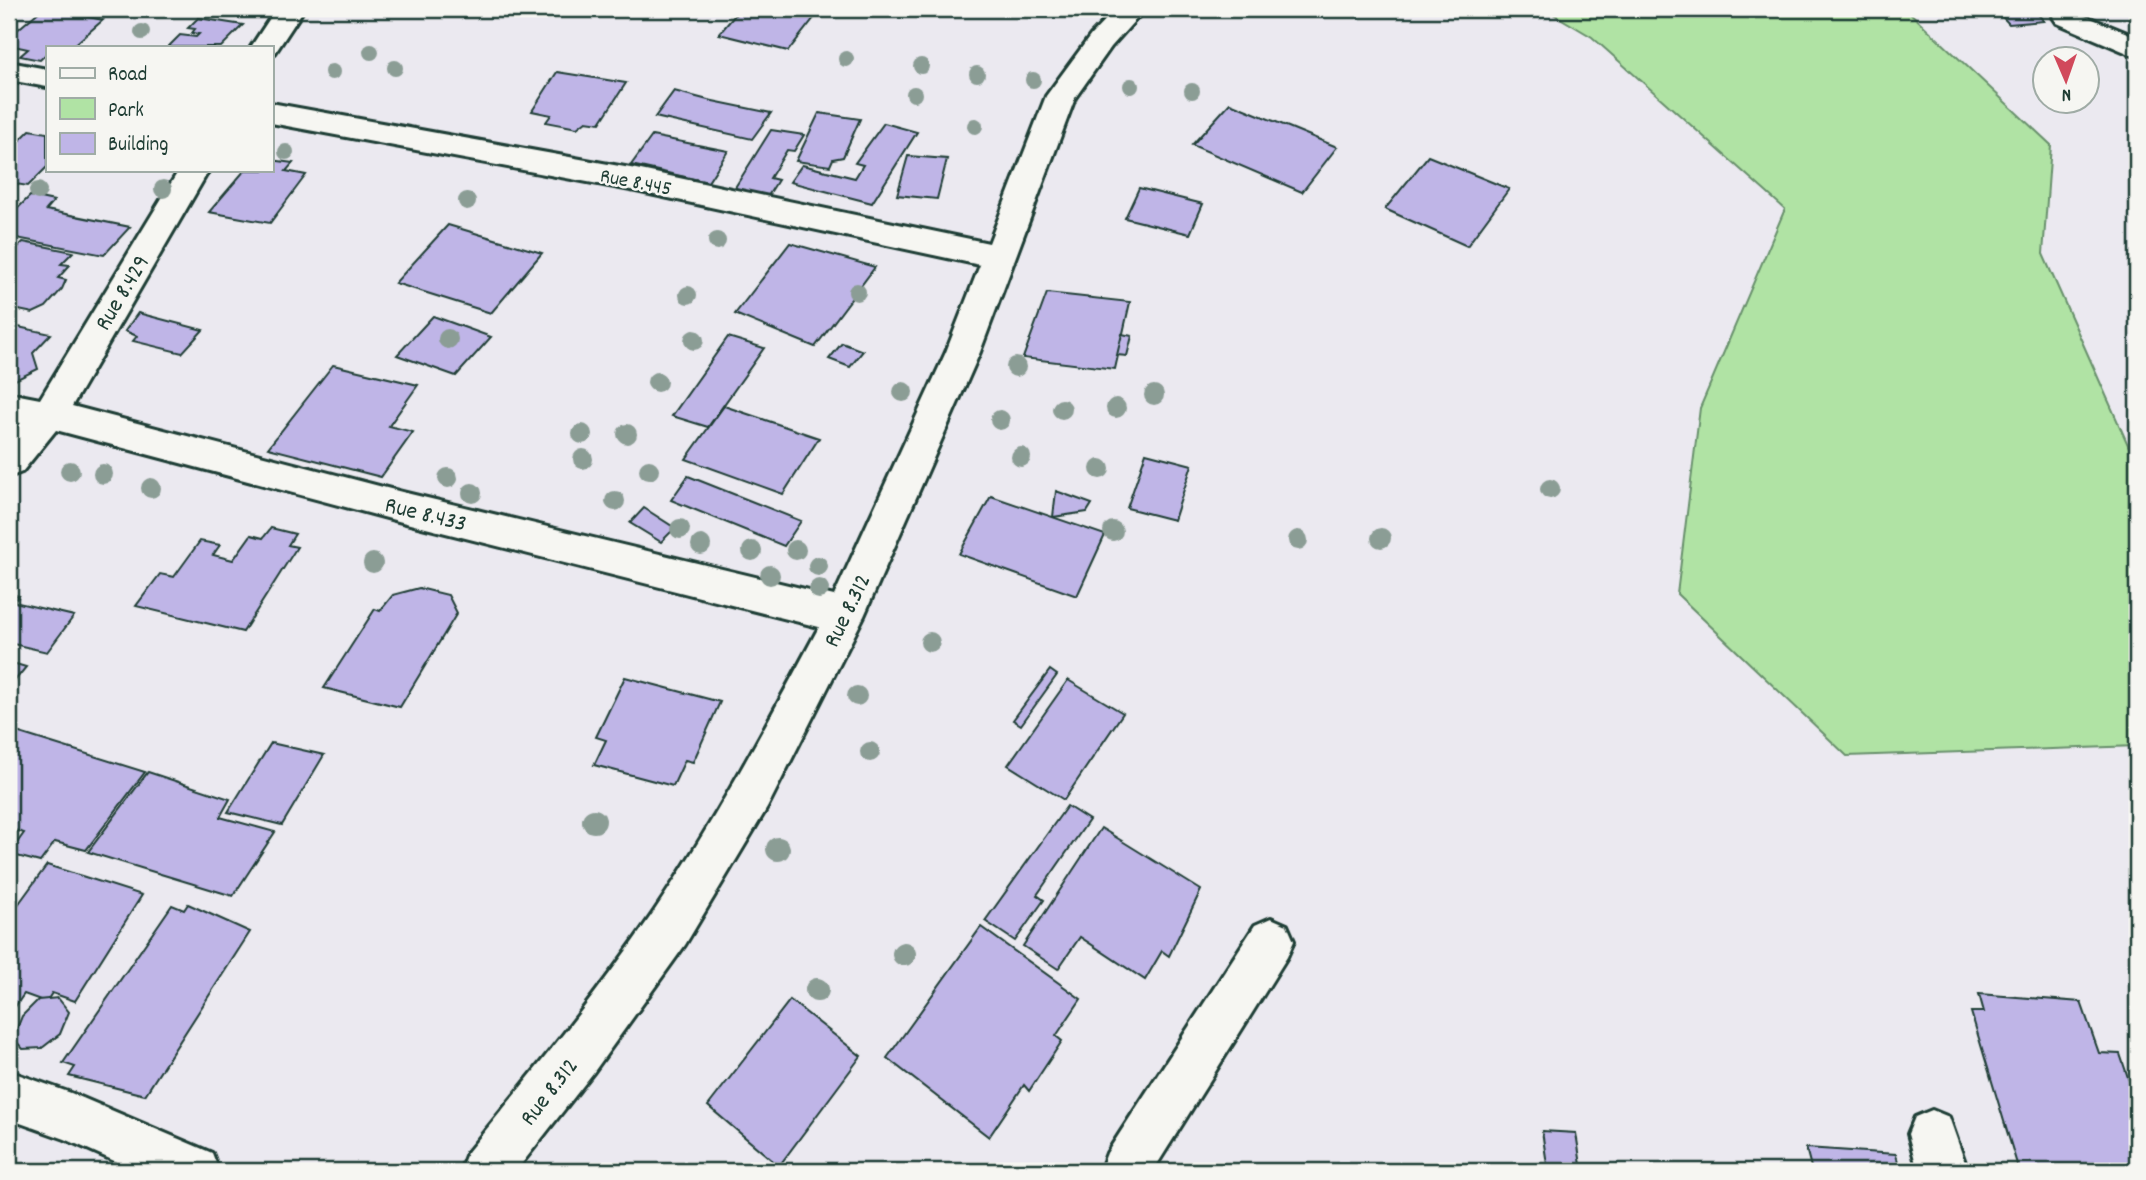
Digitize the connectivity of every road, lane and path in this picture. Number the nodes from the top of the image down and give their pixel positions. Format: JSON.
{"nodes":[{"id":1,"x":290,"y":9,"type":"edge"},
{"id":2,"x":1131,"y":9,"type":"edge"},
{"id":3,"x":2067,"y":17,"type":"dead end"},
{"id":4,"x":266,"y":46,"type":"edge"},
{"id":5,"x":2137,"y":48,"type":"edge"},
{"id":6,"x":9,"y":71,"type":"edge"},
{"id":7,"x":46,"y":78,"type":"edge"},
{"id":8,"x":273,"y":113,"type":"edge"},
{"id":9,"x":193,"y":172,"type":"edge"},
{"id":10,"x":998,"y":257,"type":"junction"},
{"id":11,"x":9,"y":407,"type":"edge"},
{"id":12,"x":49,"y":414,"type":"junction"},
{"id":13,"x":9,"y":461,"type":"edge"},
{"id":14,"x":845,"y":616,"type":"junction"},
{"id":15,"x":1271,"y":941,"type":"dead end"},
{"id":16,"x":9,"y":1095,"type":"edge"},
{"id":17,"x":194,"y":1171,"type":"edge"},
{"id":18,"x":485,"y":1171,"type":"edge"},
{"id":19,"x":1125,"y":1171,"type":"edge"}],
"edges":[{"from":1,"to":4,"type":"street"},
{"from":2,"to":10,"type":"street","name":"Rue 8.312"},
{"from":3,"to":5,"type":"street"},
{"from":6,"to":7,"type":"street"},
{"from":8,"to":10,"type":"street","name":"Rue 8.445"},
{"from":9,"to":12,"type":"street","name":"Rue 8.429"},
{"from":10,"to":14,"type":"street","name":"Rue 8.312"},
{"from":11,"to":12,"type":"street","name":"Rue 8.433"},
{"from":12,"to":13,"type":"street","name":"Rue 8.429"},
{"from":12,"to":14,"type":"street","name":"Rue 8.433"},
{"from":14,"to":18,"type":"street","name":"Rue 8.312"},
{"from":15,"to":19,"type":"street"},
{"from":16,"to":17,"type":"street"}]}
